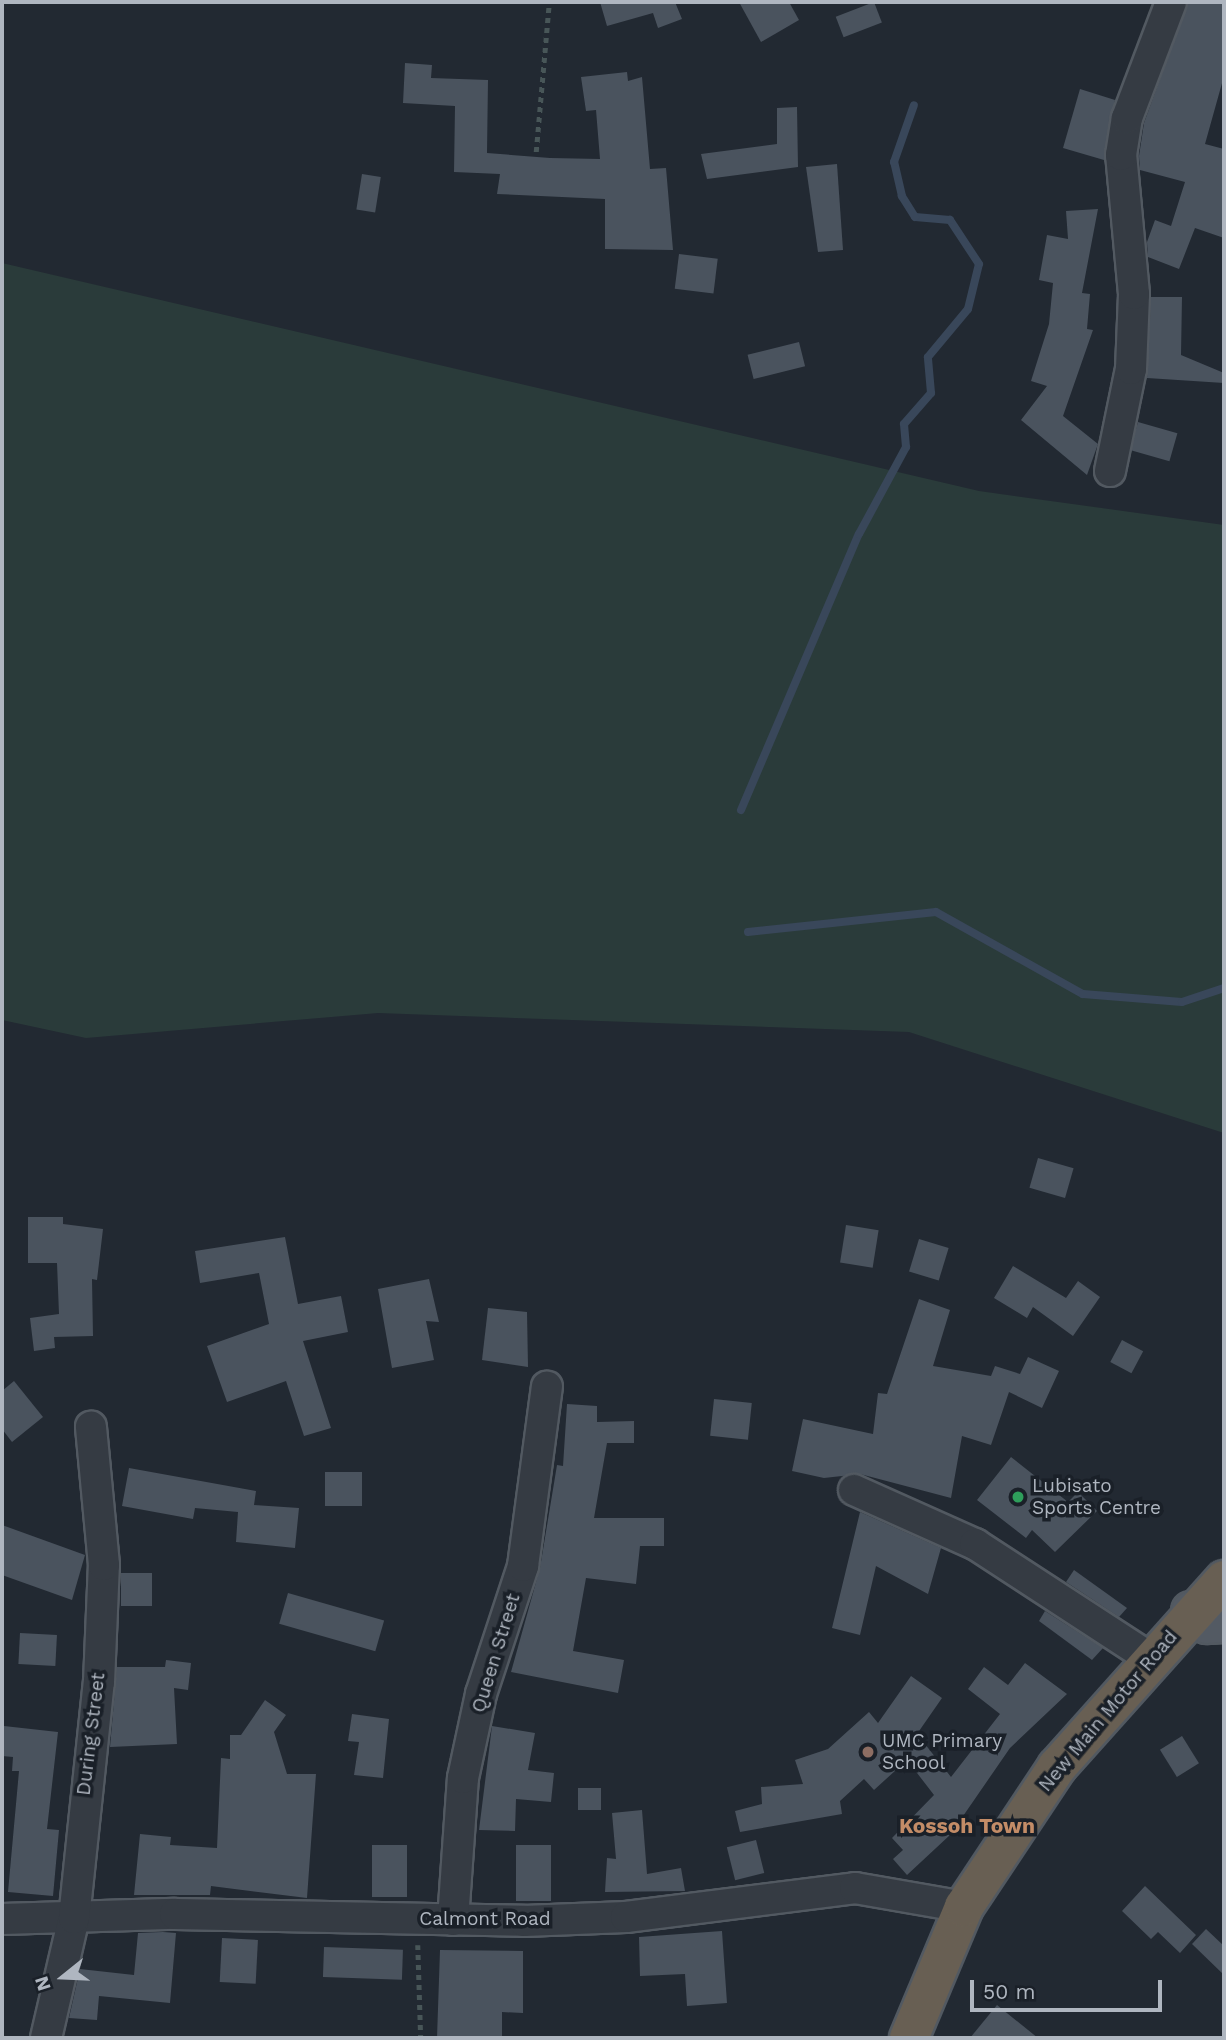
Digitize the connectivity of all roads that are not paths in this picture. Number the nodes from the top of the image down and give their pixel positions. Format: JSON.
{"nodes":[{"id":1,"x":1171,"y":2,"type":"edge"},
{"id":2,"x":1110,"y":471,"type":"dead end"},
{"id":3,"x":547,"y":1387,"type":"dead end"},
{"id":4,"x":91,"y":1427,"type":"dead end"},
{"id":5,"x":854,"y":1490,"type":"dead end"},
{"id":6,"x":1224,"y":1580,"type":"edge"},
{"id":7,"x":1212,"y":1616,"type":"edge"},
{"id":8,"x":1150,"y":1658,"type":"junction"},
{"id":9,"x":964,"y":1907,"type":"junction"},
{"id":10,"x":74,"y":1917,"type":"junction"},
{"id":11,"x":2,"y":1919,"type":"edge"},
{"id":12,"x":439,"y":1919,"type":"junction"},
{"id":13,"x":46,"y":2038,"type":"edge"},
{"id":14,"x":909,"y":2038,"type":"edge"},
{"id":15,"x":935,"y":2038,"type":"edge"}],
"edges":[{"from":1,"to":2,"type":"street"},
{"from":3,"to":12,"type":"street","name":"Queen Street"},
{"from":4,"to":10,"type":"street","name":"During Street"},
{"from":5,"to":8,"type":"street"},
{"from":6,"to":7,"type":"highway","name":"New Main Motor Road"},
{"from":7,"to":8,"type":"highway","name":"New Main Motor Road"},
{"from":7,"to":15,"type":"highway","name":"New Main Motor Road"},
{"from":8,"to":9,"type":"highway","name":"New Main Motor Road"},
{"from":9,"to":12,"type":"street","name":"Calmont Road"},
{"from":9,"to":14,"type":"highway","name":"New Main Motor Road"},
{"from":10,"to":11,"type":"street","name":"Calmont Road"},
{"from":10,"to":12,"type":"street","name":"Calmont Road"},
{"from":10,"to":13,"type":"street","name":"During Street"}]}
